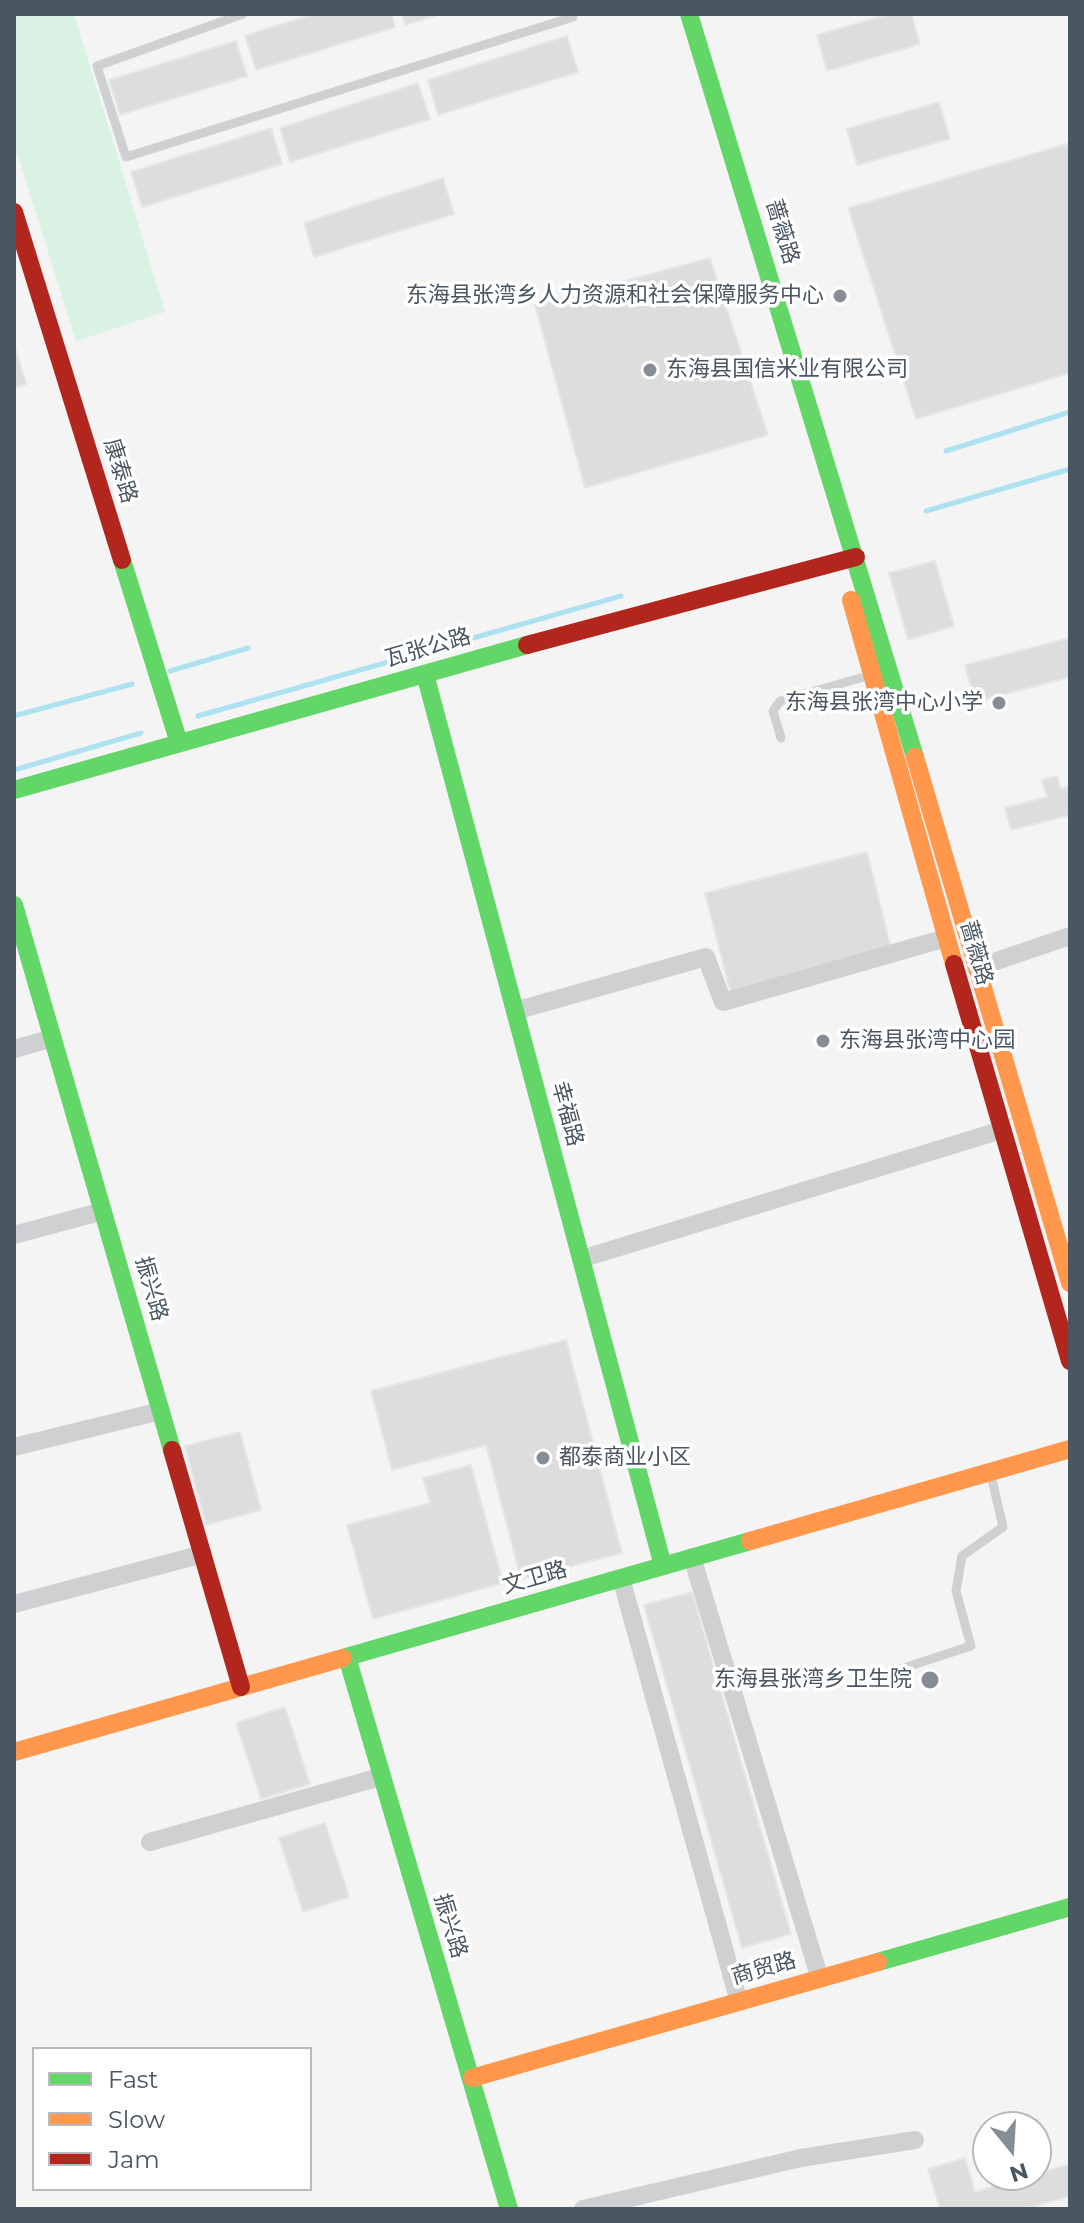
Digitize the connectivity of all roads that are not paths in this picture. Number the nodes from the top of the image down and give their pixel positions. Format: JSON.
{"nodes":[{"id":1,"x":243,"y":14,"type":"edge"},
{"id":2,"x":572,"y":14,"type":"edge"},
{"id":3,"x":689,"y":14,"type":"edge"},
{"id":4,"x":14,"y":212,"type":"edge"},
{"id":5,"x":856,"y":557,"type":"junction"},
{"id":6,"x":425,"y":674,"type":"junction"},
{"id":7,"x":870,"y":675,"type":"junction"},
{"id":8,"x":781,"y":738,"type":"dead end"},
{"id":9,"x":179,"y":743,"type":"junction"},
{"id":10,"x":14,"y":790,"type":"edge"},
{"id":11,"x":16,"y":917,"type":"edge"},
{"id":12,"x":1070,"y":936,"type":"edge"},
{"id":13,"x":946,"y":938,"type":"junction"},
{"id":14,"x":976,"y":968,"type":"junction"},
{"id":15,"x":515,"y":1011,"type":"junction"},
{"id":16,"x":53,"y":1038,"type":"junction"},
{"id":17,"x":14,"y":1049,"type":"edge"},
{"id":18,"x":1002,"y":1130,"type":"junction"},
{"id":19,"x":103,"y":1211,"type":"junction"},
{"id":20,"x":14,"y":1235,"type":"edge"},
{"id":21,"x":581,"y":1259,"type":"junction"},
{"id":22,"x":1070,"y":1283,"type":"edge"},
{"id":23,"x":1070,"y":1361,"type":"edge"},
{"id":24,"x":161,"y":1411,"type":"junction"},
{"id":25,"x":14,"y":1447,"type":"edge"},
{"id":26,"x":1070,"y":1449,"type":"edge"},
{"id":27,"x":990,"y":1472,"type":"junction"},
{"id":28,"x":203,"y":1554,"type":"junction"},
{"id":29,"x":692,"y":1557,"type":"junction"},
{"id":30,"x":663,"y":1566,"type":"junction"},
{"id":31,"x":621,"y":1578,"type":"junction"},
{"id":32,"x":14,"y":1604,"type":"edge"},
{"id":33,"x":347,"y":1657,"type":"junction"},
{"id":34,"x":885,"y":1674,"type":"dead end"},
{"id":35,"x":241,"y":1687,"type":"junction"},
{"id":36,"x":14,"y":1752,"type":"edge"},
{"id":37,"x":380,"y":1777,"type":"junction"},
{"id":38,"x":150,"y":1842,"type":"dead end"},
{"id":39,"x":1070,"y":1907,"type":"edge"},
{"id":40,"x":820,"y":1979,"type":"junction"},
{"id":41,"x":739,"y":2002,"type":"junction"},
{"id":42,"x":472,"y":2078,"type":"junction"},
{"id":43,"x":915,"y":2140,"type":"dead end"},
{"id":44,"x":509,"y":2209,"type":"edge"},
{"id":45,"x":583,"y":2209,"type":"edge"}],
"edges":[{"from":1,"to":2,"type":"lane"},
{"from":3,"to":5,"type":"street","name":"蔷薇路"},
{"from":4,"to":9,"type":"street","name":"康泰路"},
{"from":5,"to":6,"type":"street","name":"瓦张公路"},
{"from":5,"to":7,"type":"street","name":"蔷薇路"},
{"from":5,"to":14,"type":"street","name":"蔷薇路"},
{"from":6,"to":9,"type":"street","name":"瓦张公路"},
{"from":6,"to":15,"type":"street","name":"幸福路"},
{"from":7,"to":8,"type":"lane"},
{"from":7,"to":13,"type":"street","name":"蔷薇路"},
{"from":9,"to":10,"type":"street","name":"瓦张公路"},
{"from":11,"to":16,"type":"street","name":"振兴路"},
{"from":12,"to":14,"type":"street"},
{"from":13,"to":15,"type":"street"},
{"from":13,"to":18,"type":"street","name":"蔷薇路"},
{"from":14,"to":22,"type":"street","name":"蔷薇路"},
{"from":15,"to":21,"type":"street","name":"幸福路"},
{"from":16,"to":17,"type":"street"},
{"from":16,"to":19,"type":"street","name":"振兴路"},
{"from":18,"to":21,"type":"street"},
{"from":18,"to":23,"type":"street","name":"蔷薇路"},
{"from":19,"to":20,"type":"street"},
{"from":19,"to":24,"type":"street","name":"振兴路"},
{"from":21,"to":30,"type":"street","name":"幸福路"},
{"from":24,"to":25,"type":"street"},
{"from":24,"to":28,"type":"street","name":"振兴路"},
{"from":26,"to":27,"type":"street","name":"文卫路"},
{"from":27,"to":29,"type":"street","name":"文卫路"},
{"from":27,"to":34,"type":"lane"},
{"from":28,"to":32,"type":"street"},
{"from":28,"to":35,"type":"street","name":"振兴路"},
{"from":29,"to":30,"type":"street","name":"文卫路"},
{"from":29,"to":40,"type":"street"},
{"from":30,"to":31,"type":"street","name":"文卫路"},
{"from":31,"to":33,"type":"street","name":"文卫路"},
{"from":31,"to":41,"type":"street"},
{"from":33,"to":35,"type":"street","name":"文卫路"},
{"from":33,"to":37,"type":"street","name":"振兴路"},
{"from":35,"to":36,"type":"street","name":"文卫路"},
{"from":37,"to":38,"type":"street"},
{"from":37,"to":42,"type":"street","name":"振兴路"},
{"from":39,"to":40,"type":"street","name":"商贸路"},
{"from":40,"to":41,"type":"street","name":"商贸路"},
{"from":41,"to":42,"type":"street","name":"商贸路"},
{"from":42,"to":44,"type":"street","name":"振兴路"},
{"from":43,"to":45,"type":"street"}]}
